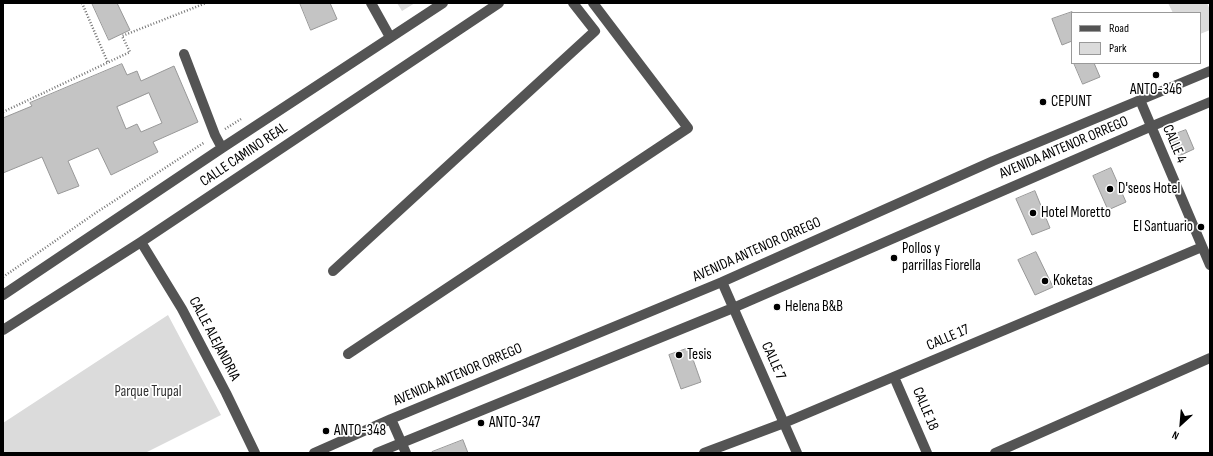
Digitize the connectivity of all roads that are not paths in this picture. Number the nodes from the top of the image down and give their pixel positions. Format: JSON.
{"nodes":[{"id":1,"x":371,"y":3,"type":"edge"},
{"id":2,"x":443,"y":3,"type":"edge"},
{"id":3,"x":500,"y":3,"type":"edge"},
{"id":4,"x":573,"y":3,"type":"edge"},
{"id":5,"x":593,"y":3,"type":"edge"},
{"id":6,"x":390,"y":37,"type":"junction"},
{"id":7,"x":184,"y":54,"type":"dead end"},
{"id":8,"x":1210,"y":71,"type":"edge"},
{"id":9,"x":1140,"y":100,"type":"junction"},
{"id":10,"x":1210,"y":102,"type":"edge"},
{"id":11,"x":1150,"y":126,"type":"junction"},
{"id":12,"x":222,"y":148,"type":"junction"},
{"id":13,"x":140,"y":242,"type":"junction"},
{"id":14,"x":1202,"y":247,"type":"junction"},
{"id":15,"x":1210,"y":265,"type":"edge"},
{"id":16,"x":333,"y":271,"type":"dead end"},
{"id":17,"x":722,"y":282,"type":"junction"},
{"id":18,"x":3,"y":295,"type":"edge"},
{"id":19,"x":733,"y":308,"type":"junction"},
{"id":20,"x":3,"y":330,"type":"edge"},
{"id":21,"x":348,"y":354,"type":"dead end"},
{"id":22,"x":1210,"y":358,"type":"edge"},
{"id":23,"x":894,"y":377,"type":"junction"},
{"id":24,"x":391,"y":419,"type":"junction"},
{"id":25,"x":784,"y":423,"type":"junction"},
{"id":26,"x":401,"y":443,"type":"junction"},
{"id":27,"x":255,"y":453,"type":"edge"},
{"id":28,"x":314,"y":453,"type":"edge"},
{"id":29,"x":377,"y":453,"type":"edge"},
{"id":30,"x":406,"y":453,"type":"edge"},
{"id":31,"x":704,"y":453,"type":"edge"},
{"id":32,"x":797,"y":453,"type":"edge"},
{"id":33,"x":927,"y":453,"type":"edge"},
{"id":34,"x":995,"y":453,"type":"edge"}],
"edges":[{"from":1,"to":6,"type":"street"},
{"from":2,"to":6,"type":"street"},
{"from":3,"to":13,"type":"street","name":"CALLE CAMINO REAL"},
{"from":4,"to":16,"type":"street"},
{"from":5,"to":21,"type":"street"},
{"from":6,"to":12,"type":"street"},
{"from":7,"to":12,"type":"street"},
{"from":8,"to":9,"type":"street","name":"AVENIDA ANTENOR ORREGO"},
{"from":9,"to":11,"type":"street","name":"CALLE 4"},
{"from":9,"to":17,"type":"street","name":"AVENIDA ANTENOR ORREGO"},
{"from":10,"to":11,"type":"street","name":"AVENIDA ANTENOR ORREGO"},
{"from":11,"to":14,"type":"street","name":"CALLE 4"},
{"from":11,"to":19,"type":"street","name":"AVENIDA ANTENOR ORREGO"},
{"from":12,"to":18,"type":"street"},
{"from":13,"to":20,"type":"street","name":"CALLE CAMINO REAL"},
{"from":13,"to":27,"type":"street","name":"CALLE ALEJANDRIA"},
{"from":14,"to":15,"type":"street","name":"CALLE 4"},
{"from":14,"to":23,"type":"street","name":"CALLE 17"},
{"from":17,"to":19,"type":"street","name":"CALLE 7"},
{"from":17,"to":24,"type":"street","name":"AVENIDA ANTENOR ORREGO"},
{"from":19,"to":25,"type":"street","name":"CALLE 7"},
{"from":19,"to":26,"type":"street","name":"AVENIDA ANTENOR ORREGO"},
{"from":22,"to":34,"type":"street"},
{"from":23,"to":25,"type":"street","name":"CALLE 17"},
{"from":23,"to":33,"type":"street","name":"CALLE 18"},
{"from":24,"to":26,"type":"street"},
{"from":24,"to":28,"type":"street","name":"AVENIDA ANTENOR ORREGO"},
{"from":25,"to":31,"type":"street","name":"CALLE 17"},
{"from":25,"to":32,"type":"street","name":"CALLE 7"},
{"from":26,"to":29,"type":"street","name":"AVENIDA ANTENOR ORREGO"},
{"from":26,"to":30,"type":"street"}]}
